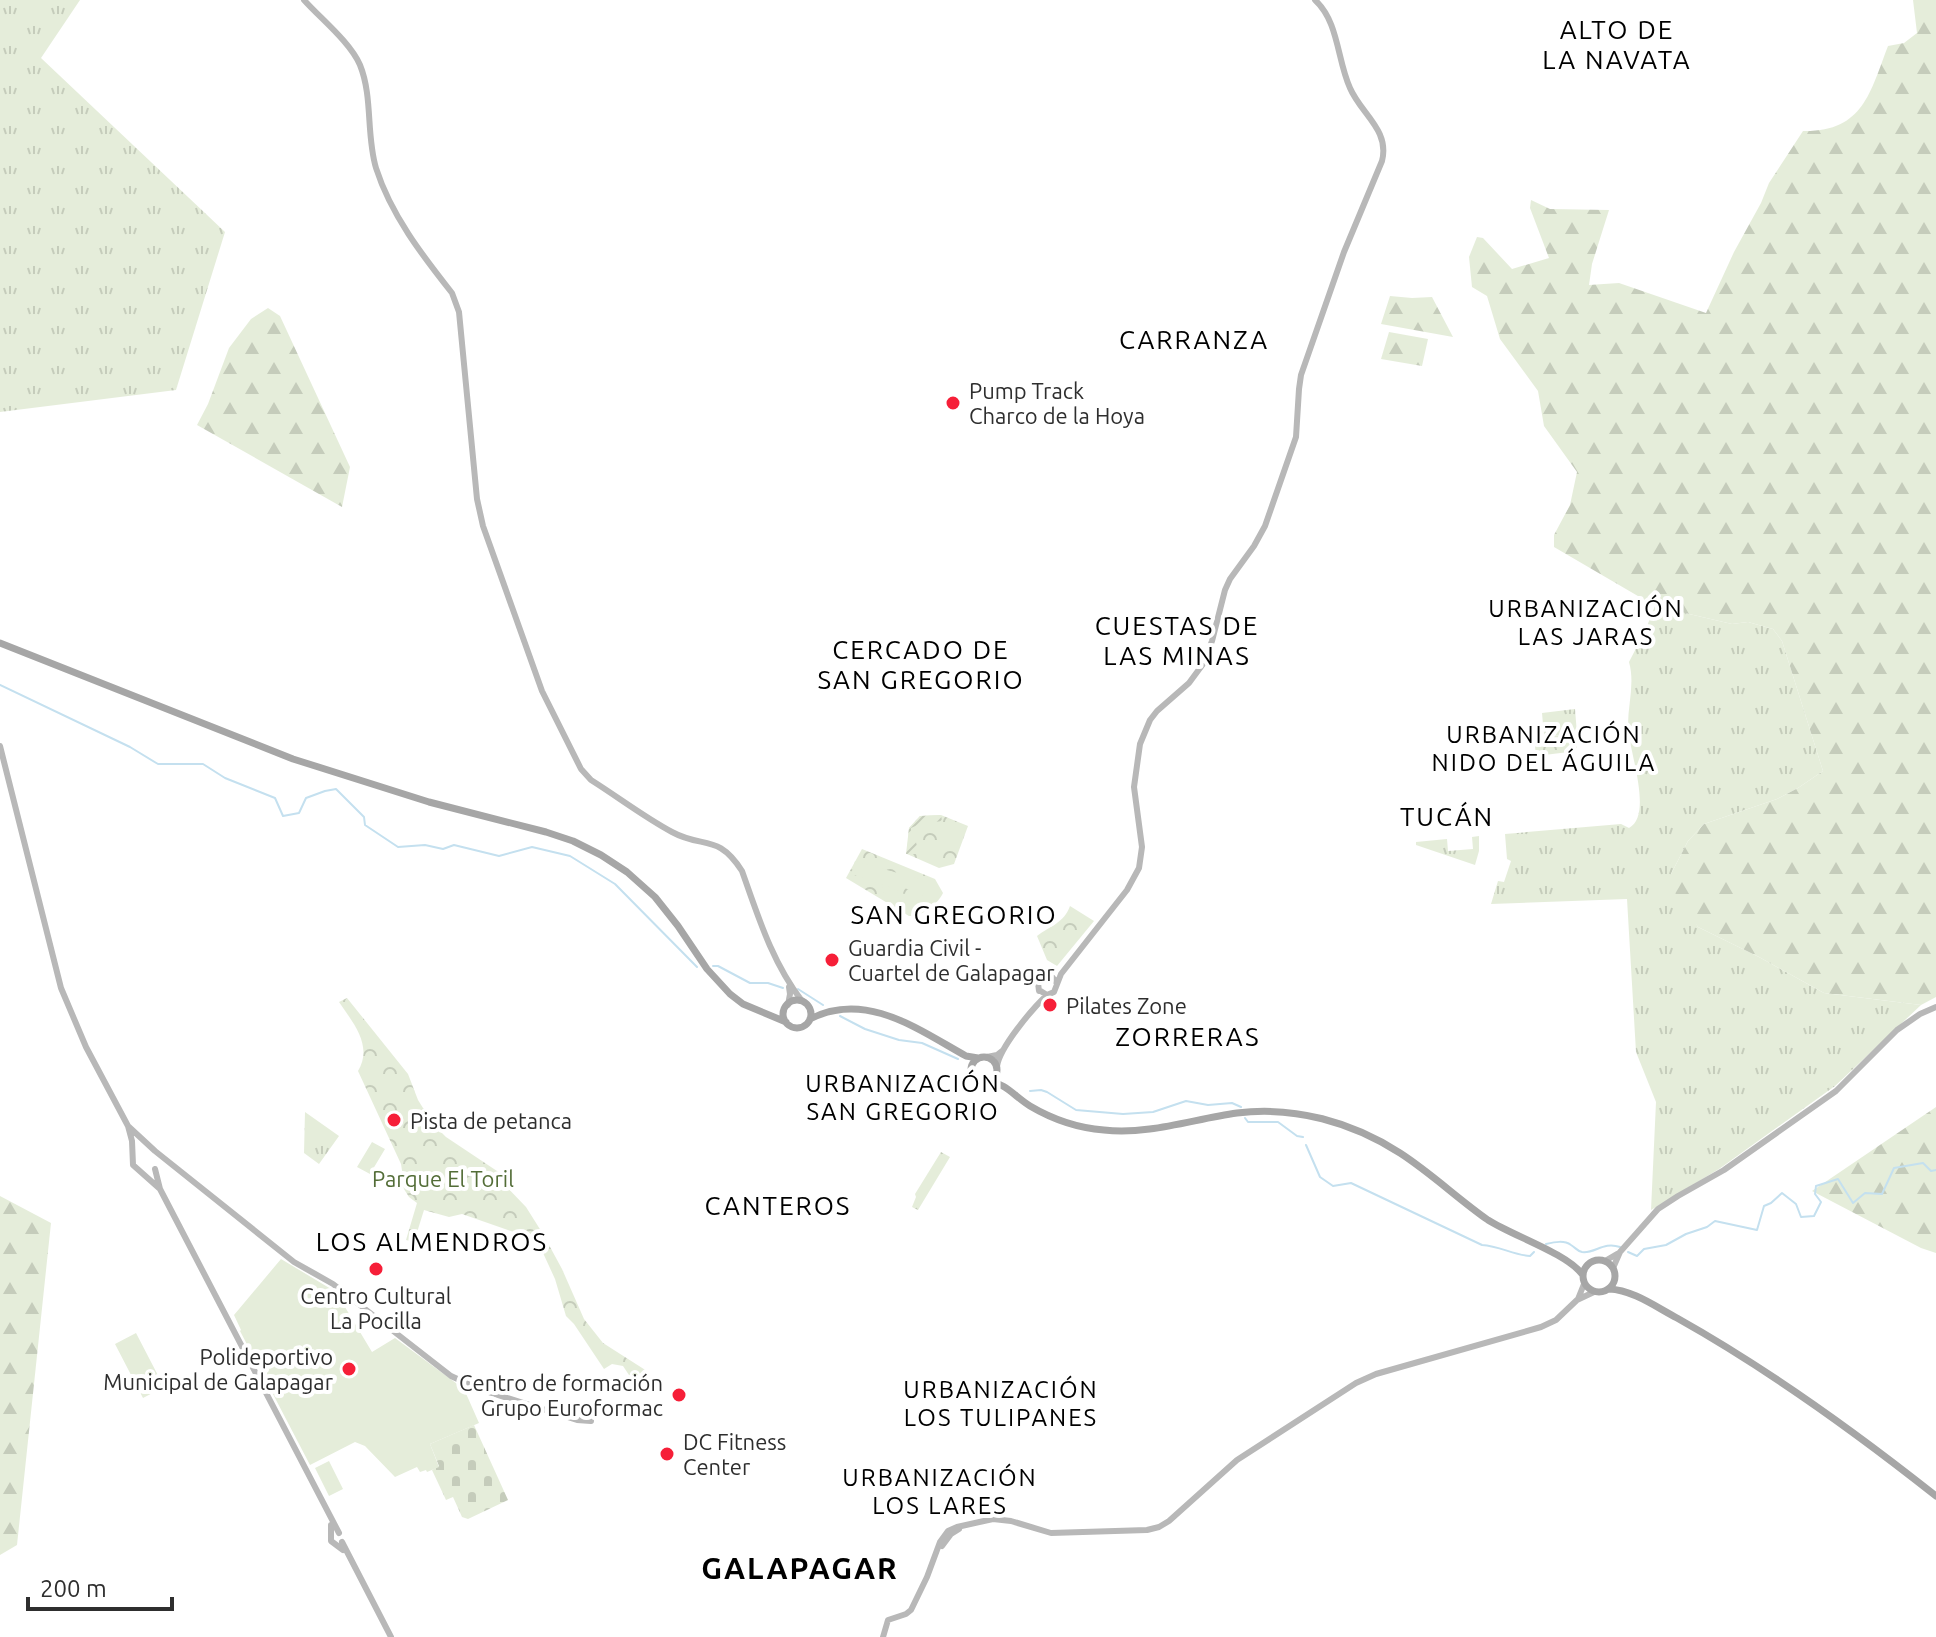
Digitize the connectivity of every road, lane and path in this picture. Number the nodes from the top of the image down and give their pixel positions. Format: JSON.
{"nodes":[{"id":1,"x":304,"y":0,"type":"edge"},
{"id":2,"x":1315,"y":0,"type":"edge"},
{"id":3,"x":0,"y":644,"type":"edge"},
{"id":4,"x":0,"y":746,"type":"edge"},
{"id":5,"x":1054,"y":980,"type":"junction"},
{"id":6,"x":788,"y":984,"type":"junction"},
{"id":7,"x":1039,"y":990,"type":"junction"},
{"id":8,"x":1047,"y":995,"type":"junction"},
{"id":9,"x":805,"y":1003,"type":"junction"},
{"id":10,"x":787,"y":1006,"type":"junction"},
{"id":11,"x":1035,"y":1006,"type":"junction"},
{"id":12,"x":1936,"y":1007,"type":"edge"},
{"id":13,"x":827,"y":1012,"type":"junction"},
{"id":14,"x":767,"y":1013,"type":"junction"},
{"id":15,"x":810,"y":1019,"type":"junction"},
{"id":16,"x":786,"y":1022,"type":"junction"},
{"id":17,"x":1004,"y":1049,"type":"junction"},
{"id":18,"x":959,"y":1052,"type":"junction"},
{"id":19,"x":983,"y":1058,"type":"junction"},
{"id":20,"x":971,"y":1069,"type":"junction"},
{"id":21,"x":997,"y":1069,"type":"junction"},
{"id":22,"x":988,"y":1082,"type":"junction"},
{"id":23,"x":1004,"y":1086,"type":"junction"},
{"id":24,"x":128,"y":1126,"type":"junction"},
{"id":25,"x":154,"y":1150,"type":"junction"},
{"id":26,"x":133,"y":1156,"type":"junction"},
{"id":27,"x":169,"y":1161,"type":"junction"},
{"id":28,"x":156,"y":1168,"type":"junction"},
{"id":29,"x":143,"y":1173,"type":"junction"},
{"id":30,"x":160,"y":1189,"type":"junction"},
{"id":31,"x":1620,"y":1252,"type":"junction"},
{"id":32,"x":1605,"y":1261,"type":"junction"},
{"id":33,"x":1571,"y":1263,"type":"junction"},
{"id":34,"x":1587,"y":1265,"type":"junction"},
{"id":35,"x":1613,"y":1268,"type":"junction"},
{"id":36,"x":1582,"y":1274,"type":"junction"},
{"id":37,"x":1615,"y":1279,"type":"junction"},
{"id":38,"x":1584,"y":1284,"type":"junction"},
{"id":39,"x":1609,"y":1289,"type":"junction"},
{"id":40,"x":1594,"y":1292,"type":"junction"},
{"id":41,"x":1630,"y":1293,"type":"junction"},
{"id":42,"x":1577,"y":1300,"type":"junction"},
{"id":43,"x":584,"y":1421,"type":"dead end"},
{"id":44,"x":1936,"y":1496,"type":"edge"},
{"id":45,"x":391,"y":1637,"type":"edge"},
{"id":46,"x":883,"y":1637,"type":"edge"}],
"edges":[{"from":1,"to":6,"type":"main road"},
{"from":2,"to":5,"type":"main road"},
{"from":3,"to":14,"type":"main road"},
{"from":4,"to":24,"type":"main road"},
{"from":5,"to":7,"type":"main road"},
{"from":5,"to":8,"type":"main road"},
{"from":6,"to":9,"type":"main road"},
{"from":6,"to":10,"type":"main road"},
{"from":7,"to":8,"type":"main road"},
{"from":7,"to":11,"type":"main road"},
{"from":8,"to":11,"type":"main road"},
{"from":9,"to":10,"type":"main road"},
{"from":9,"to":13,"type":"main road"},
{"from":9,"to":15,"type":"main road"},
{"from":10,"to":14,"type":"main road"},
{"from":10,"to":16,"type":"main road"},
{"from":11,"to":17,"type":"main road"},
{"from":12,"to":31,"type":"main road"},
{"from":13,"to":15,"type":"main road"},
{"from":13,"to":18,"type":"main road"},
{"from":14,"to":16,"type":"main road"},
{"from":15,"to":16,"type":"main road"},
{"from":17,"to":19,"type":"main road"},
{"from":17,"to":21,"type":"main road"},
{"from":18,"to":19,"type":"main road"},
{"from":18,"to":20,"type":"main road"},
{"from":19,"to":20,"type":"main road"},
{"from":19,"to":21,"type":"main road"},
{"from":20,"to":22,"type":"main road"},
{"from":21,"to":22,"type":"main road"},
{"from":21,"to":23,"type":"main road"},
{"from":22,"to":23,"type":"main road"},
{"from":23,"to":33,"type":"main road"},
{"from":24,"to":25,"type":"main road"},
{"from":24,"to":26,"type":"main road"},
{"from":25,"to":26,"type":"main road"},
{"from":25,"to":27,"type":"main road"},
{"from":25,"to":28,"type":"main road"},
{"from":26,"to":29,"type":"main road"},
{"from":27,"to":28,"type":"main road"},
{"from":27,"to":43,"type":"main road"},
{"from":28,"to":29,"type":"main road"},
{"from":28,"to":30,"type":"main road"},
{"from":29,"to":30,"type":"main road"},
{"from":30,"to":45,"type":"main road"},
{"from":31,"to":32,"type":"main road"},
{"from":31,"to":35,"type":"main road"},
{"from":32,"to":34,"type":"main road"},
{"from":32,"to":35,"type":"main road"},
{"from":33,"to":34,"type":"main road"},
{"from":33,"to":36,"type":"main road"},
{"from":34,"to":36,"type":"main road"},
{"from":35,"to":37,"type":"main road"},
{"from":36,"to":38,"type":"main road"},
{"from":37,"to":39,"type":"main road"},
{"from":37,"to":41,"type":"main road"},
{"from":38,"to":40,"type":"main road"},
{"from":38,"to":42,"type":"main road"},
{"from":39,"to":40,"type":"main road"},
{"from":39,"to":41,"type":"main road"},
{"from":40,"to":42,"type":"main road"},
{"from":41,"to":44,"type":"main road"},
{"from":42,"to":46,"type":"main road"}]}
